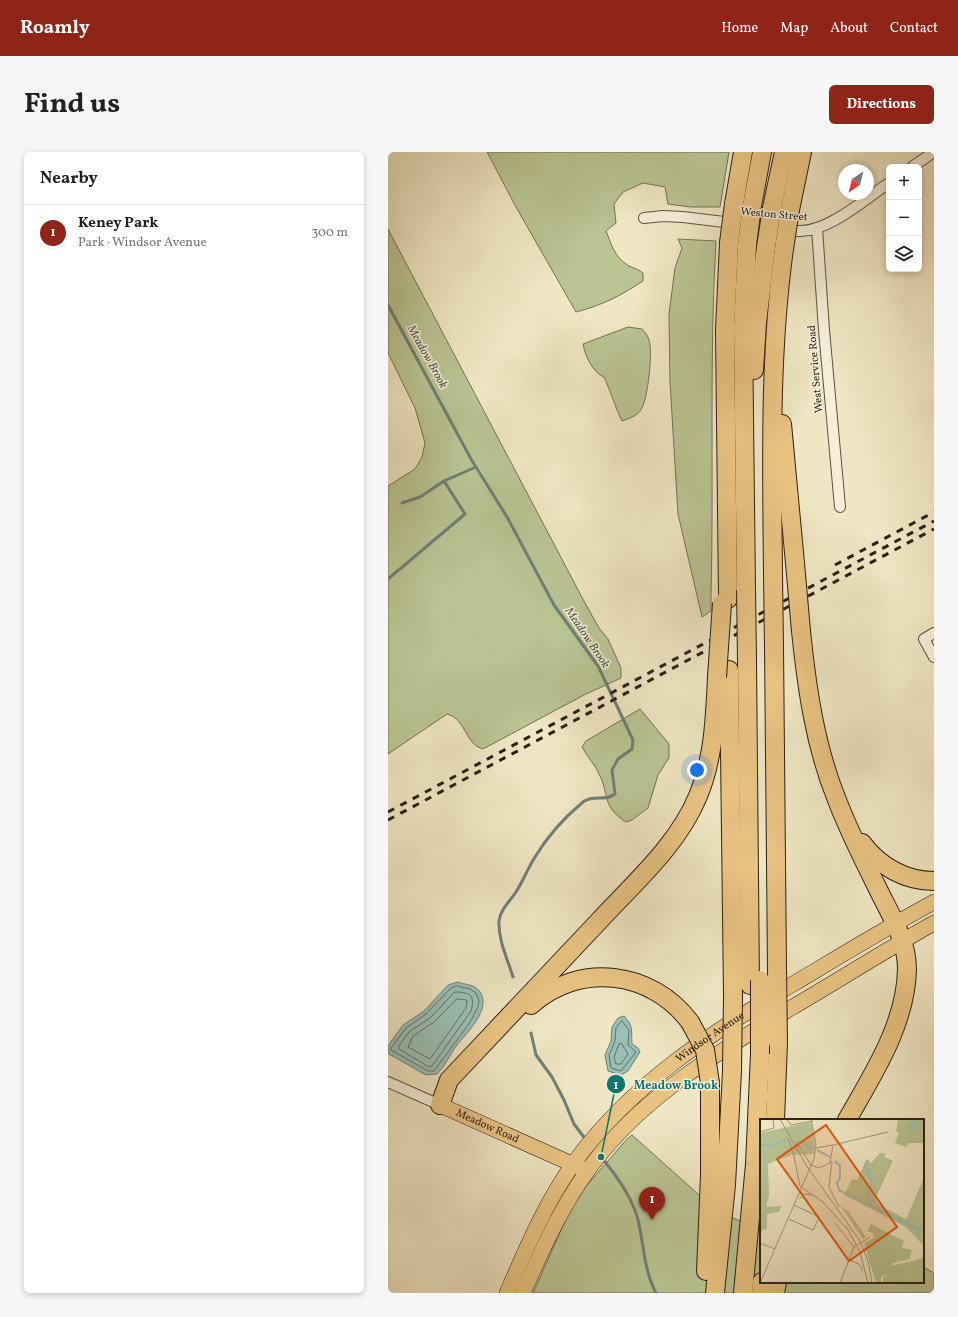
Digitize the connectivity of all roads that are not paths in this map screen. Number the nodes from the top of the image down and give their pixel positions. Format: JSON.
{"nodes":[{"id":1,"x":743,"y":152,"type":"edge"},
{"id":2,"x":762,"y":152,"type":"edge"},
{"id":3,"x":784,"y":152,"type":"edge"},
{"id":4,"x":802,"y":152,"type":"edge"},
{"id":5,"x":932,"y":153,"type":"edge"},
{"id":6,"x":916,"y":164,"type":"edge"},
{"id":7,"x":886,"y":185,"type":"edge"},
{"id":8,"x":644,"y":218,"type":"dead end"},
{"id":9,"x":817,"y":228,"type":"junction"},
{"id":10,"x":772,"y":376,"type":"junction"},
{"id":11,"x":840,"y":507,"type":"dead end"},
{"id":12,"x":751,"y":587,"type":"junction"},
{"id":13,"x":934,"y":633,"type":"edge"},
{"id":14,"x":934,"y":657,"type":"edge"},
{"id":15,"x":723,"y":673,"type":"junction"},
{"id":16,"x":843,"y":814,"type":"junction"},
{"id":17,"x":934,"y":881,"type":"edge"},
{"id":18,"x":934,"y":902,"type":"edge"},
{"id":19,"x":895,"y":923,"type":"junction"},
{"id":20,"x":934,"y":923,"type":"edge"},
{"id":21,"x":903,"y":941,"type":"junction"},
{"id":22,"x":755,"y":1057,"type":"junction"},
{"id":23,"x":388,"y":1082,"type":"edge"},
{"id":24,"x":440,"y":1105,"type":"junction"},
{"id":25,"x":775,"y":1119,"type":"edge"},
{"id":26,"x":848,"y":1119,"type":"edge"},
{"id":27,"x":595,"y":1161,"type":"junction"},
{"id":28,"x":573,"y":1165,"type":"junction"},
{"id":29,"x":525,"y":1269,"type":"junction"},
{"id":30,"x":762,"y":1283,"type":"edge"},
{"id":31,"x":777,"y":1283,"type":"edge"},
{"id":32,"x":507,"y":1293,"type":"edge"},
{"id":33,"x":522,"y":1293,"type":"edge"},
{"id":34,"x":705,"y":1293,"type":"edge"},
{"id":35,"x":715,"y":1293,"type":"edge"},
{"id":36,"x":733,"y":1293,"type":"edge"},
{"id":37,"x":743,"y":1293,"type":"edge"},
{"id":38,"x":761,"y":1293,"type":"edge"},
{"id":39,"x":775,"y":1293,"type":"edge"}],
"edges":[{"from":1,"to":15,"type":"highway","bridge":true},
{"from":2,"to":12,"type":"highway","bridge":true},
{"from":3,"to":12,"type":"highway","bridge":true},
{"from":4,"to":10,"type":"highway","bridge":true},
{"from":5,"to":6,"type":"street"},
{"from":7,"to":9,"type":"street","name":"Weston Street"},
{"from":8,"to":9,"type":"street","name":"Weston Street"},
{"from":9,"to":11,"type":"street","name":"West Service Road"},
{"from":10,"to":16,"type":"highway","bridge":true},
{"from":10,"to":25,"type":"highway","bridge":true},
{"from":12,"to":22,"type":"highway","bridge":true},
{"from":13,"to":14,"type":"street"},
{"from":15,"to":24,"type":"highway"},
{"from":15,"to":35,"type":"highway","bridge":true},
{"from":16,"to":17,"type":"highway"},
{"from":16,"to":19,"type":"highway"},
{"from":18,"to":19,"type":"main road","name":"Windsor Avenue"},
{"from":19,"to":21,"type":"highway"},
{"from":19,"to":28,"type":"main road","name":"Windsor Avenue"},
{"from":20,"to":21,"type":"main road","name":"Windsor Avenue"},
{"from":21,"to":26,"type":"highway"},
{"from":21,"to":27,"type":"main road","name":"Windsor Avenue"},
{"from":22,"to":36,"type":"highway"},
{"from":22,"to":37,"type":"highway"},
{"from":23,"to":24,"type":"street","name":"Meadow Road"},
{"from":24,"to":28,"type":"main road","name":"Meadow Road"},
{"from":24,"to":34,"type":"highway","bridge":true},
{"from":27,"to":28,"type":"main road","name":"Meadow Road"},
{"from":27,"to":29,"type":"main road","name":"Windsor Avenue"},
{"from":28,"to":29,"type":"main road","name":"Windsor Avenue"},
{"from":29,"to":32,"type":"main road","name":"Windsor Avenue"},
{"from":29,"to":33,"type":"main road","name":"Windsor Avenue"},
{"from":30,"to":38,"type":"highway"},
{"from":31,"to":39,"type":"highway"}]}
